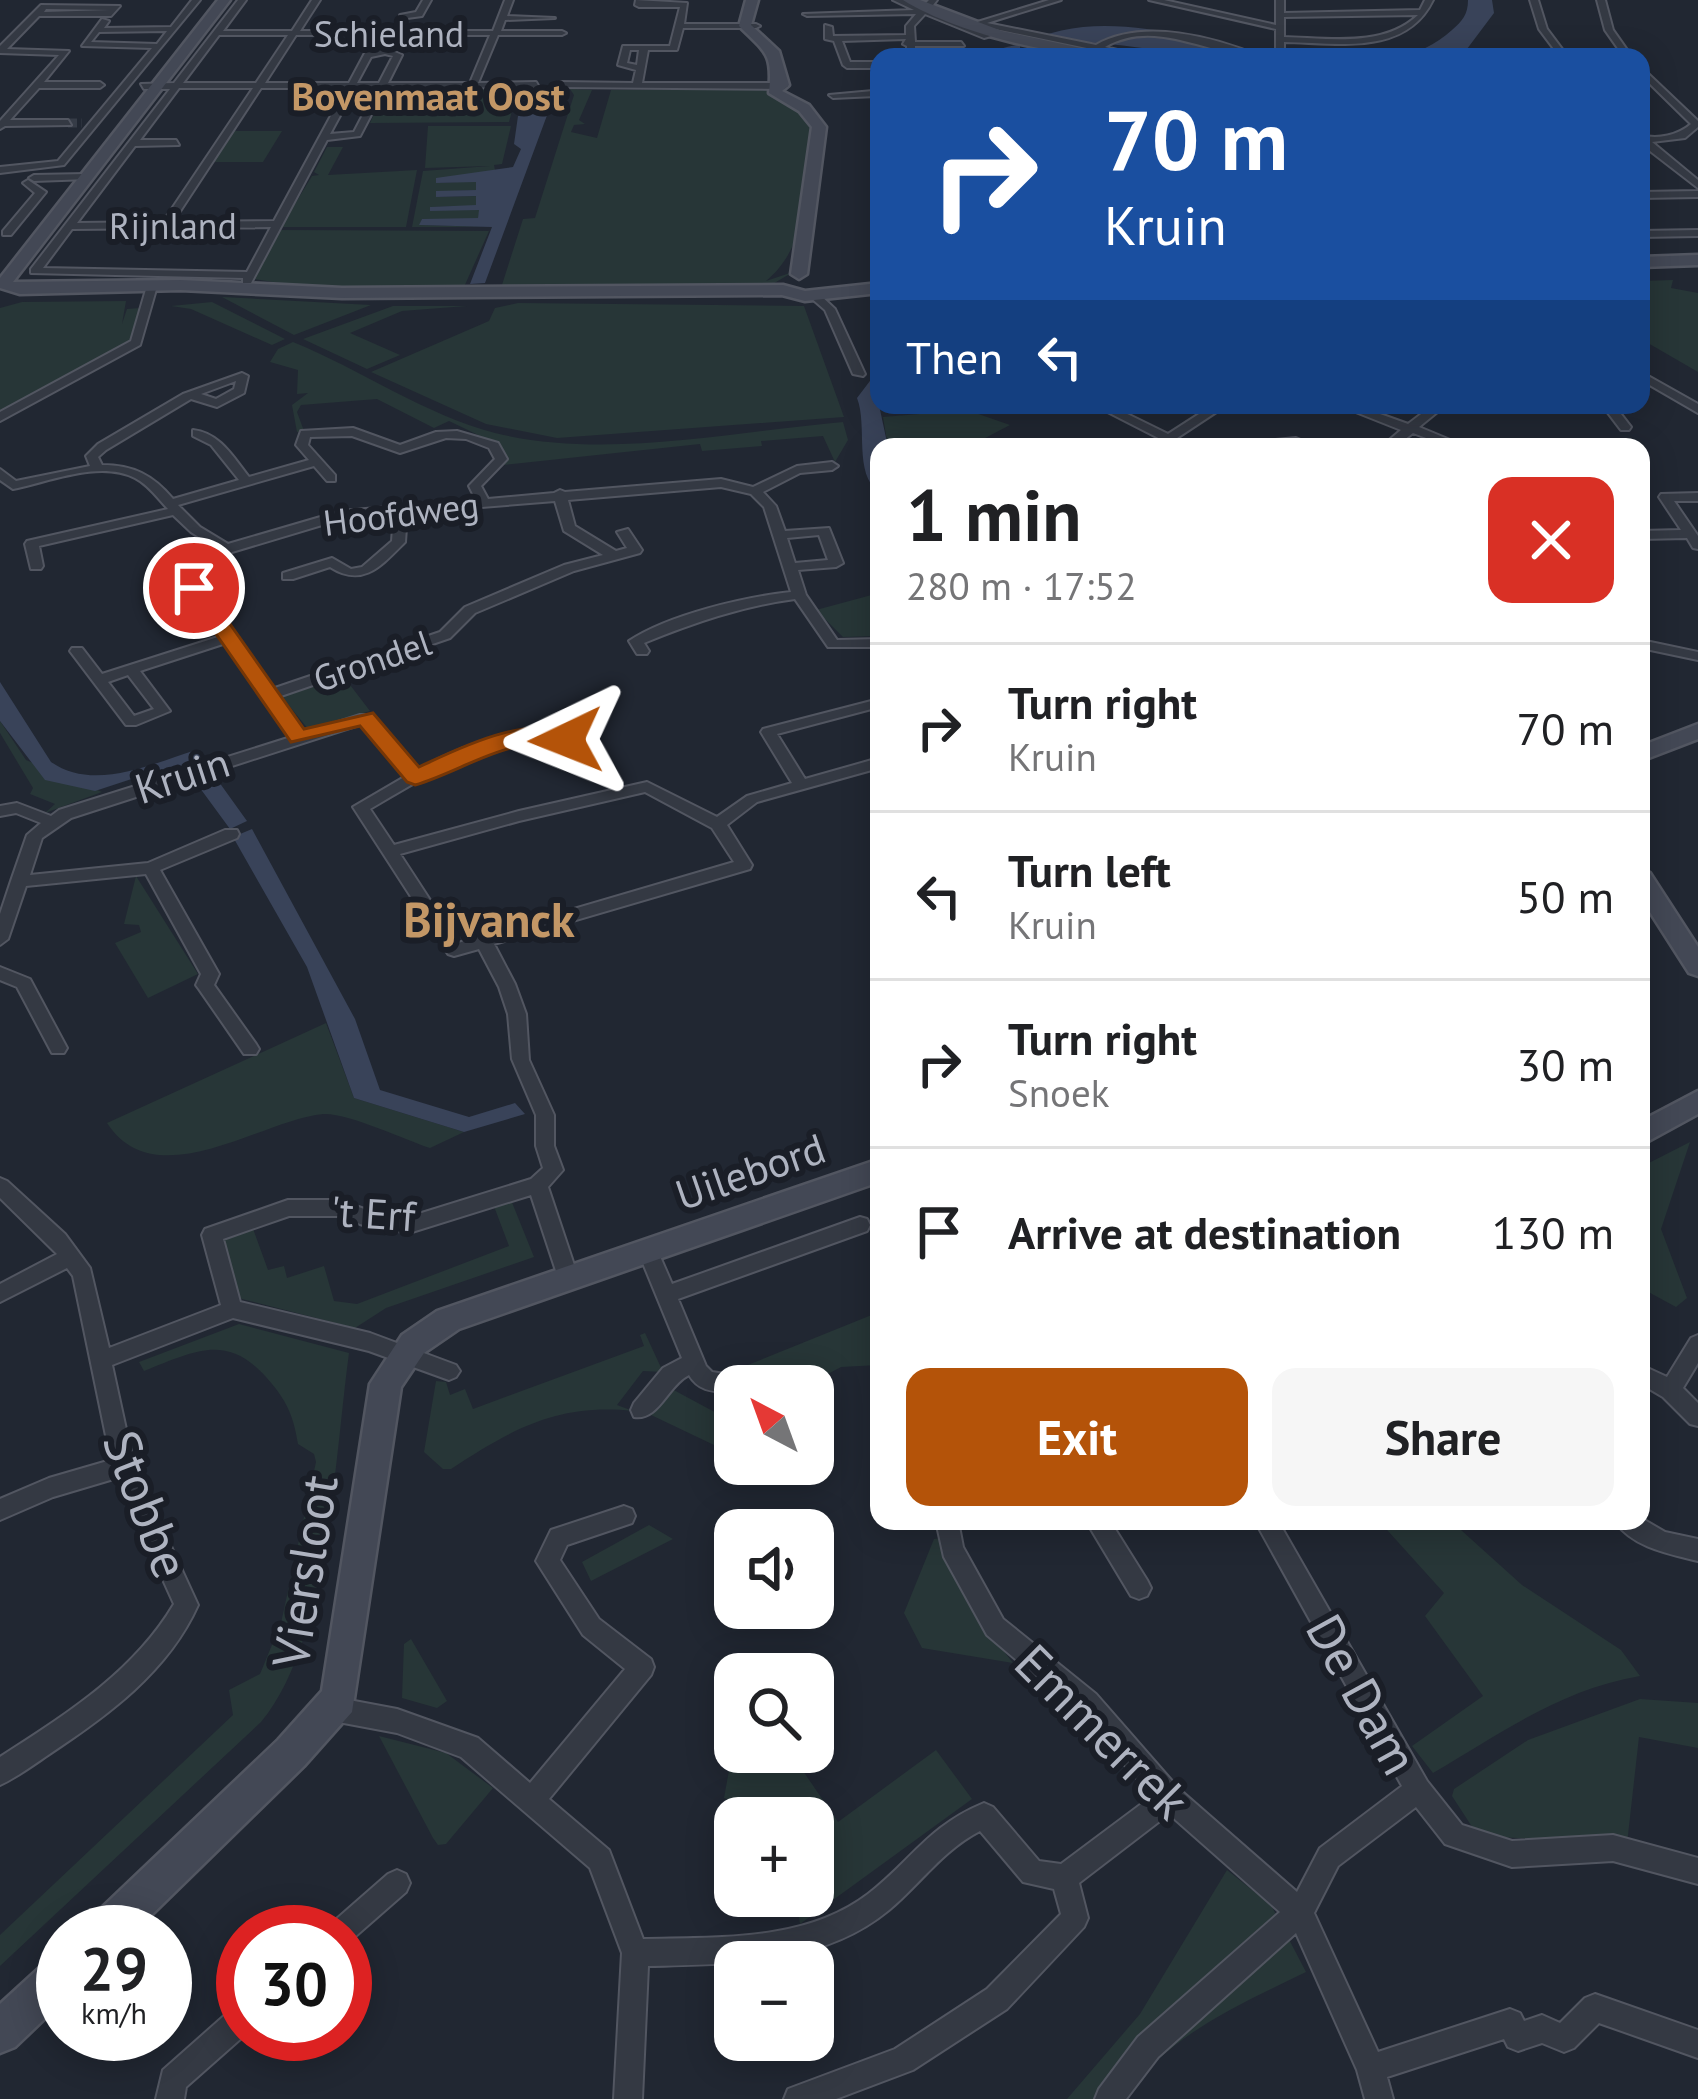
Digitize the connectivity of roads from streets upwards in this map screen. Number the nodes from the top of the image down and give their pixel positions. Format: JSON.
{"nodes":[{"id":1,"x":196,"y":0,"type":"edge"},
{"id":2,"x":213,"y":0,"type":"edge"},
{"id":3,"x":224,"y":0,"type":"edge"},
{"id":4,"x":242,"y":0,"type":"edge"},
{"id":5,"x":316,"y":0,"type":"edge"},
{"id":6,"x":402,"y":0,"type":"edge"},
{"id":7,"x":427,"y":0,"type":"edge"},
{"id":8,"x":509,"y":0,"type":"edge"},
{"id":9,"x":752,"y":0,"type":"edge"},
{"id":10,"x":805,"y":0,"type":"edge"},
{"id":11,"x":897,"y":0,"type":"edge"},
{"id":12,"x":909,"y":0,"type":"edge"},
{"id":13,"x":1057,"y":0,"type":"edge"},
{"id":14,"x":1153,"y":0,"type":"edge"},
{"id":15,"x":1280,"y":0,"type":"edge"},
{"id":16,"x":1429,"y":0,"type":"edge"},
{"id":17,"x":1534,"y":0,"type":"edge"},
{"id":18,"x":1600,"y":0,"type":"edge"},
{"id":19,"x":639,"y":2,"type":"edge"},
{"id":20,"x":657,"y":2,"type":"edge"},
{"id":21,"x":926,"y":5,"type":"edge"},
{"id":22,"x":44,"y":7,"type":"edge"},
{"id":23,"x":1425,"y":12,"type":"junction"},
{"id":24,"x":807,"y":14,"type":"junction"},
{"id":25,"x":1281,"y":15,"type":"junction"},
{"id":26,"x":502,"y":18,"type":"junction"},
{"id":27,"x":551,"y":18,"type":"dead end"},
{"id":28,"x":1539,"y":21,"type":"junction"},
{"id":29,"x":974,"y":25,"type":"junction"},
{"id":30,"x":680,"y":26,"type":"junction"},
{"id":31,"x":752,"y":26,"type":"junction"},
{"id":32,"x":808,"y":26,"type":"dead end"},
{"id":33,"x":828,"y":27,"type":"dead end"},
{"id":34,"x":97,"y":30,"type":"junction"},
{"id":35,"x":172,"y":31,"type":"junction"},
{"id":36,"x":217,"y":33,"type":"junction"},
{"id":37,"x":395,"y":33,"type":"junction"},
{"id":38,"x":494,"y":33,"type":"junction"},
{"id":39,"x":562,"y":33,"type":"dead end"},
{"id":40,"x":292,"y":34,"type":"junction"},
{"id":41,"x":1000,"y":34,"type":"junction"},
{"id":42,"x":1281,"y":36,"type":"junction"},
{"id":43,"x":837,"y":39,"type":"junction"},
{"id":44,"x":907,"y":41,"type":"junction"},
{"id":45,"x":1033,"y":42,"type":"junction"},
{"id":46,"x":961,"y":44,"type":"dead end"},
{"id":47,"x":158,"y":46,"type":"junction"},
{"id":48,"x":644,"y":48,"type":"junction"},
{"id":49,"x":909,"y":48,"type":"edge"},
{"id":50,"x":1059,"y":48,"type":"edge"},
{"id":51,"x":1066,"y":48,"type":"edge"},
{"id":52,"x":1099,"y":48,"type":"edge"},
{"id":53,"x":1217,"y":48,"type":"edge"},
{"id":54,"x":1281,"y":48,"type":"edge"},
{"id":55,"x":1546,"y":48,"type":"edge"},
{"id":56,"x":1558,"y":48,"type":"edge"},
{"id":57,"x":1622,"y":48,"type":"edge"},
{"id":58,"x":0,"y":51,"type":"edge"},
{"id":59,"x":870,"y":65,"type":"edge"},
{"id":60,"x":639,"y":68,"type":"junction"},
{"id":61,"x":1650,"y":79,"type":"edge"},
{"id":62,"x":778,"y":82,"type":"junction"},
{"id":63,"x":37,"y":85,"type":"junction"},
{"id":64,"x":100,"y":85,"type":"dead end"},
{"id":65,"x":260,"y":85,"type":"junction"},
{"id":66,"x":473,"y":85,"type":"junction"},
{"id":67,"x":536,"y":85,"type":"dead end"},
{"id":68,"x":562,"y":85,"type":"dead end"},
{"id":69,"x":637,"y":85,"type":"junction"},
{"id":70,"x":151,"y":86,"type":"junction"},
{"id":71,"x":177,"y":86,"type":"junction"},
{"id":72,"x":351,"y":86,"type":"junction"},
{"id":73,"x":383,"y":86,"type":"junction"},
{"id":74,"x":870,"y":94,"type":"edge"},
{"id":75,"x":833,"y":95,"type":"dead end"},
{"id":76,"x":68,"y":123,"type":"tunnel mouth"},
{"id":77,"x":2,"y":124,"type":"edge"},
{"id":78,"x":1650,"y":135,"type":"edge"},
{"id":79,"x":322,"y":137,"type":"junction"},
{"id":80,"x":1650,"y":140,"type":"edge"},
{"id":81,"x":1658,"y":141,"type":"junction"},
{"id":82,"x":134,"y":142,"type":"junction"},
{"id":83,"x":176,"y":143,"type":"dead end"},
{"id":84,"x":1650,"y":146,"type":"edge"},
{"id":85,"x":1667,"y":159,"type":"junction"},
{"id":86,"x":1650,"y":160,"type":"edge"},
{"id":87,"x":0,"y":170,"type":"edge"},
{"id":88,"x":1698,"y":173,"type":"edge"},
{"id":89,"x":35,"y":176,"type":"junction"},
{"id":90,"x":76,"y":177,"type":"junction"},
{"id":91,"x":0,"y":182,"type":"edge"},
{"id":92,"x":1698,"y":185,"type":"edge"},
{"id":93,"x":1698,"y":194,"type":"edge"},
{"id":94,"x":1650,"y":195,"type":"edge"},
{"id":95,"x":277,"y":224,"type":"junction"},
{"id":96,"x":69,"y":226,"type":"junction"},
{"id":97,"x":166,"y":226,"type":"junction"},
{"id":98,"x":1698,"y":232,"type":"edge"},
{"id":99,"x":1650,"y":234,"type":"edge"},
{"id":100,"x":15,"y":239,"type":"edge"},
{"id":101,"x":1698,"y":257,"type":"edge"},
{"id":102,"x":1650,"y":259,"type":"edge"},
{"id":103,"x":0,"y":262,"type":"edge"},
{"id":104,"x":806,"y":274,"type":"junction"},
{"id":105,"x":246,"y":282,"type":"junction"},
{"id":106,"x":782,"y":287,"type":"junction"},
{"id":107,"x":870,"y":288,"type":"edge"},
{"id":108,"x":150,"y":289,"type":"junction"},
{"id":109,"x":824,"y":290,"type":"junction"},
{"id":110,"x":7,"y":291,"type":"edge"},
{"id":111,"x":859,"y":374,"type":"dead end"},
{"id":112,"x":1650,"y":385,"type":"edge"},
{"id":113,"x":192,"y":395,"type":"dead end"},
{"id":114,"x":1698,"y":409,"type":"edge"},
{"id":115,"x":1120,"y":414,"type":"edge"},
{"id":116,"x":1207,"y":414,"type":"edge"},
{"id":117,"x":1369,"y":414,"type":"edge"},
{"id":118,"x":1430,"y":414,"type":"edge"},
{"id":119,"x":1615,"y":414,"type":"edge"},
{"id":120,"x":0,"y":418,"type":"edge"},
{"id":121,"x":1625,"y":427,"type":"dead end"},
{"id":122,"x":1413,"y":430,"type":"junction"},
{"id":123,"x":197,"y":433,"type":"dead end"},
{"id":124,"x":1171,"y":437,"type":"joint"},
{"id":125,"x":1401,"y":438,"type":"edge"},
{"id":126,"x":1436,"y":438,"type":"edge"},
{"id":127,"x":316,"y":462,"type":"junction"},
{"id":128,"x":96,"y":466,"type":"junction"},
{"id":129,"x":832,"y":466,"type":"dead end"},
{"id":130,"x":331,"y":478,"type":"dead end"},
{"id":131,"x":246,"y":481,"type":"junction"},
{"id":132,"x":3,"y":484,"type":"edge"},
{"id":133,"x":755,"y":491,"type":"junction"},
{"id":134,"x":560,"y":494,"type":"junction"},
{"id":135,"x":1698,"y":496,"type":"edge"},
{"id":136,"x":482,"y":502,"type":"junction"},
{"id":137,"x":171,"y":507,"type":"junction"},
{"id":138,"x":401,"y":510,"type":"junction"},
{"id":139,"x":24,"y":523,"type":"dead end"},
{"id":140,"x":623,"y":532,"type":"dead end"},
{"id":141,"x":780,"y":535,"type":"junction"},
{"id":142,"x":1650,"y":536,"type":"edge"},
{"id":143,"x":1694,"y":539,"type":"edge"},
{"id":144,"x":32,"y":544,"type":"junction"},
{"id":145,"x":227,"y":549,"type":"junction"},
{"id":146,"x":614,"y":556,"type":"junction"},
{"id":147,"x":36,"y":566,"type":"dead end"},
{"id":148,"x":790,"y":567,"type":"junction"},
{"id":149,"x":288,"y":575,"type":"dead end"},
{"id":150,"x":799,"y":595,"type":"junction"},
{"id":151,"x":231,"y":637,"type":"junction"},
{"id":152,"x":870,"y":643,"type":"edge"},
{"id":153,"x":1650,"y":646,"type":"edge"},
{"id":154,"x":77,"y":651,"type":"dead end"},
{"id":155,"x":642,"y":651,"type":"dead end"},
{"id":156,"x":1698,"y":656,"type":"edge"},
{"id":157,"x":131,"y":670,"type":"junction"},
{"id":158,"x":99,"y":680,"type":"junction"},
{"id":159,"x":271,"y":694,"type":"junction"},
{"id":160,"x":870,"y":705,"type":"edge"},
{"id":161,"x":1698,"y":731,"type":"edge"},
{"id":162,"x":299,"y":737,"type":"junction"},
{"id":163,"x":1650,"y":750,"type":"edge"},
{"id":164,"x":560,"y":760,"type":"dead end"},
{"id":165,"x":870,"y":766,"type":"edge"},
{"id":166,"x":415,"y":777,"type":"junction"},
{"id":167,"x":801,"y":785,"type":"junction"},
{"id":168,"x":0,"y":811,"type":"edge"},
{"id":169,"x":49,"y":820,"type":"junction"},
{"id":170,"x":718,"y":824,"type":"junction"},
{"id":171,"x":231,"y":834,"type":"dead end"},
{"id":172,"x":392,"y":851,"type":"junction"},
{"id":173,"x":152,"y":868,"type":"junction"},
{"id":174,"x":19,"y":881,"type":"junction"},
{"id":175,"x":1650,"y":891,"type":"edge"},
{"id":176,"x":1689,"y":936,"type":"edge"},
{"id":177,"x":0,"y":939,"type":"edge"},
{"id":178,"x":484,"y":942,"type":"junction"},
{"id":179,"x":1698,"y":967,"type":"edge"},
{"id":180,"x":0,"y":973,"type":"edge"},
{"id":181,"x":58,"y":1048,"type":"dead end"},
{"id":182,"x":250,"y":1049,"type":"dead end"},
{"id":183,"x":1698,"y":1101,"type":"edge"},
{"id":184,"x":1650,"y":1129,"type":"edge"},
{"id":185,"x":870,"y":1173,"type":"edge"},
{"id":186,"x":538,"y":1185,"type":"junction"},
{"id":187,"x":0,"y":1186,"type":"edge"},
{"id":188,"x":860,"y":1225,"type":"dead end"},
{"id":189,"x":648,"y":1251,"type":"junction"},
{"id":190,"x":71,"y":1256,"type":"junction"},
{"id":191,"x":569,"y":1280,"type":"junction"},
{"id":192,"x":0,"y":1294,"type":"edge"},
{"id":193,"x":667,"y":1294,"type":"junction"},
{"id":194,"x":232,"y":1310,"type":"junction"},
{"id":195,"x":1698,"y":1344,"type":"edge"},
{"id":196,"x":405,"y":1354,"type":"junction"},
{"id":197,"x":101,"y":1360,"type":"junction"},
{"id":198,"x":692,"y":1363,"type":"junction"},
{"id":199,"x":448,"y":1371,"type":"dead end"},
{"id":200,"x":1650,"y":1379,"type":"edge"},
{"id":201,"x":714,"y":1382,"type":"edge"},
{"id":202,"x":1671,"y":1390,"type":"junction"},
{"id":203,"x":642,"y":1410,"type":"dead end"},
{"id":204,"x":1698,"y":1417,"type":"edge"},
{"id":205,"x":123,"y":1466,"type":"junction"},
{"id":206,"x":0,"y":1510,"type":"edge"},
{"id":207,"x":624,"y":1516,"type":"dead end"},
{"id":208,"x":949,"y":1530,"type":"edge"},
{"id":209,"x":1103,"y":1530,"type":"edge"},
{"id":210,"x":1271,"y":1530,"type":"edge"},
{"id":211,"x":1641,"y":1530,"type":"edge"},
{"id":212,"x":1698,"y":1550,"type":"edge"},
{"id":213,"x":1139,"y":1588,"type":"dead end"},
{"id":214,"x":333,"y":1709,"type":"junction"},
{"id":215,"x":0,"y":1772,"type":"edge"},
{"id":216,"x":1418,"y":1790,"type":"junction"},
{"id":217,"x":1170,"y":1798,"type":"junction"},
{"id":218,"x":533,"y":1799,"type":"junction"},
{"id":219,"x":1698,"y":1871,"type":"edge"},
{"id":220,"x":1064,"y":1878,"type":"junction"},
{"id":221,"x":397,"y":1883,"type":"dead end"},
{"id":222,"x":133,"y":1905,"type":"edge"},
{"id":223,"x":372,"y":1905,"type":"edge"},
{"id":224,"x":1300,"y":1912,"type":"junction"},
{"id":225,"x":635,"y":1954,"type":"junction"},
{"id":226,"x":36,"y":1998,"type":"edge"},
{"id":227,"x":0,"y":2032,"type":"edge"},
{"id":228,"x":216,"y":2042,"type":"edge"},
{"id":229,"x":1698,"y":2044,"type":"edge"},
{"id":230,"x":1371,"y":2068,"type":"junction"},
{"id":231,"x":170,"y":2099,"type":"edge"},
{"id":232,"x":628,"y":2099,"type":"edge"},
{"id":233,"x":798,"y":2099,"type":"edge"},
{"id":234,"x":1109,"y":2099,"type":"edge"},
{"id":235,"x":1379,"y":2099,"type":"edge"}],
"edges":[{"from":1,"to":35,"type":"street"},
{"from":2,"to":70,"type":"street"},
{"from":3,"to":70,"type":"street"},
{"from":4,"to":36,"type":"street"},
{"from":5,"to":40,"type":"street"},
{"from":6,"to":37,"type":"street"},
{"from":7,"to":37,"type":"street"},
{"from":8,"to":26,"type":"street"},
{"from":9,"to":31,"type":"street"},
{"from":10,"to":24,"type":"street"},
{"from":11,"to":21,"type":"street"},
{"from":12,"to":21,"type":"street"},
{"from":13,"to":29,"type":"street"},
{"from":14,"to":42,"type":"street"},
{"from":15,"to":25,"type":"street"},
{"from":16,"to":23,"type":"street"},
{"from":17,"to":28,"type":"street"},
{"from":18,"to":57,"type":"street"},
{"from":19,"to":20,"type":"street"},
{"from":20,"to":30,"type":"street"},
{"from":21,"to":24,"type":"street"},
{"from":21,"to":29,"type":"street"},
{"from":21,"to":41,"type":"street"},
{"from":21,"to":44,"type":"street"},
{"from":22,"to":34,"type":"street"},
{"from":22,"to":58,"type":"street"},
{"from":23,"to":25,"type":"street"},
{"from":23,"to":42,"type":"street"},
{"from":24,"to":32,"type":"street"},
{"from":25,"to":42,"type":"street"},
{"from":26,"to":27,"type":"street"},
{"from":26,"to":38,"type":"street"},
{"from":28,"to":55,"type":"street"},
{"from":28,"to":56,"type":"street"},
{"from":29,"to":41,"type":"street"},
{"from":30,"to":31,"type":"street"},
{"from":30,"to":48,"type":"street"},
{"from":31,"to":62,"type":"street"},
{"from":33,"to":43,"type":"street"},
{"from":34,"to":35,"type":"street"},
{"from":34,"to":47,"type":"street"},
{"from":35,"to":47,"type":"street"},
{"from":36,"to":40,"type":"street","name":"Schieland"},
{"from":36,"to":71,"type":"street"},
{"from":37,"to":38,"type":"street","name":"Schieland"},
{"from":37,"to":40,"type":"street","name":"Schieland"},
{"from":37,"to":72,"type":"street"},
{"from":37,"to":73,"type":"street"},
{"from":38,"to":39,"type":"street","name":"Schieland"},
{"from":38,"to":66,"type":"street"},
{"from":40,"to":65,"type":"street"},
{"from":41,"to":45,"type":"street"},
{"from":42,"to":54,"type":"street"},
{"from":43,"to":44,"type":"street"},
{"from":43,"to":59,"type":"street"},
{"from":44,"to":46,"type":"street"},
{"from":44,"to":49,"type":"street"},
{"from":45,"to":50,"type":"street"},
{"from":45,"to":51,"type":"street"},
{"from":47,"to":89,"type":"street"},
{"from":48,"to":60,"type":"street"},
{"from":48,"to":60,"type":"street"},
{"from":52,"to":53,"type":"street"},
{"from":58,"to":63,"type":"street"},
{"from":60,"to":69,"type":"street"},
{"from":61,"to":81,"type":"street"},
{"from":62,"to":69,"type":"street"},
{"from":62,"to":104,"type":"street"},
{"from":63,"to":64,"type":"street"},
{"from":63,"to":77,"type":"street"},
{"from":65,"to":71,"type":"street"},
{"from":65,"to":72,"type":"street"},
{"from":65,"to":97,"type":"street"},
{"from":66,"to":67,"type":"street"},
{"from":66,"to":73,"type":"street"},
{"from":68,"to":69,"type":"street"},
{"from":70,"to":71,"type":"street"},
{"from":70,"to":90,"type":"street"},
{"from":71,"to":82,"type":"street"},
{"from":72,"to":73,"type":"street"},
{"from":72,"to":79,"type":"street"},
{"from":73,"to":79,"type":"street"},
{"from":74,"to":75,"type":"street"},
{"from":76,"to":77,"type":"street"},
{"from":78,"to":81,"type":"street"},
{"from":79,"to":95,"type":"street"},
{"from":80,"to":81,"type":"street"},
{"from":81,"to":88,"type":"street"},
{"from":82,"to":83,"type":"street"},
{"from":82,"to":96,"type":"street"},
{"from":84,"to":85,"type":"street"},
{"from":85,"to":86,"type":"street"},
{"from":85,"to":92,"type":"street"},
{"from":87,"to":89,"type":"street"},
{"from":89,"to":90,"type":"street"},
{"from":89,"to":91,"type":"street"},
{"from":89,"to":100,"type":"street"},
{"from":90,"to":100,"type":"street"},
{"from":93,"to":94,"type":"street"},
{"from":95,"to":97,"type":"street","name":"Rijnland"},
{"from":95,"to":105,"type":"street","name":"Rijnland"},
{"from":96,"to":97,"type":"street","name":"Rijnland"},
{"from":96,"to":105,"type":"street"},
{"from":98,"to":99,"type":"street"},
{"from":100,"to":103,"type":"street"},
{"from":100,"to":110,"type":"street"},
{"from":101,"to":102,"type":"street"},
{"from":104,"to":106,"type":"street"},
{"from":104,"to":109,"type":"street"},
{"from":105,"to":106,"type":"street"},
{"from":105,"to":108,"type":"street"},
{"from":106,"to":109,"type":"street"},
{"from":107,"to":109,"type":"street"},
{"from":108,"to":110,"type":"street"},
{"from":108,"to":120,"type":"street"},
{"from":109,"to":111,"type":"street"},
{"from":112,"to":114,"type":"street"},
{"from":113,"to":128,"type":"street"},
{"from":115,"to":124,"type":"street"},
{"from":116,"to":124,"type":"street"},
{"from":117,"to":122,"type":"street"},
{"from":118,"to":122,"type":"street"},
{"from":119,"to":121,"type":"street"},
{"from":122,"to":125,"type":"street"},
{"from":122,"to":126,"type":"street"},
{"from":123,"to":131,"type":"street"},
{"from":127,"to":130,"type":"street"},
{"from":127,"to":131,"type":"street"},
{"from":127,"to":136,"type":"street"},
{"from":128,"to":132,"type":"street"},
{"from":128,"to":137,"type":"street"},
{"from":129,"to":133,"type":"street"},
{"from":131,"to":137,"type":"street"},
{"from":133,"to":134,"type":"street","name":"Hoofdweg"},
{"from":133,"to":141,"type":"street"},
{"from":134,"to":136,"type":"street","name":"Hoofdweg"},
{"from":134,"to":146,"type":"street"},
{"from":135,"to":143,"type":"street"},
{"from":136,"to":138,"type":"street","name":"Hoofdweg"},
{"from":137,"to":144,"type":"street"},
{"from":137,"to":145,"type":"street"},
{"from":138,"to":145,"type":"street","name":"Hoofdweg"},
{"from":138,"to":149,"type":"street"},
{"from":139,"to":144,"type":"street"},
{"from":140,"to":146,"type":"street"},
{"from":141,"to":148,"type":"street"},
{"from":141,"to":148,"type":"street"},
{"from":142,"to":143,"type":"street"},
{"from":144,"to":147,"type":"street"},
{"from":145,"to":151,"type":"street"},
{"from":146,"to":159,"type":"street","name":"Grondel"},
{"from":148,"to":150,"type":"street"},
{"from":150,"to":152,"type":"street"},
{"from":150,"to":155,"type":"street"},
{"from":151,"to":157,"type":"street"},
{"from":151,"to":159,"type":"street"},
{"from":153,"to":156,"type":"street"},
{"from":154,"to":158,"type":"street"},
{"from":157,"to":158,"type":"street"},
{"from":157,"to":158,"type":"street"},
{"from":159,"to":162,"type":"street"},
{"from":160,"to":167,"type":"street"},
{"from":161,"to":163,"type":"street"},
{"from":162,"to":166,"type":"street","name":"Kruin"},
{"from":162,"to":169,"type":"street","name":"Kruin"},
{"from":164,"to":166,"type":"street"},
{"from":165,"to":167,"type":"street"},
{"from":166,"to":172,"type":"street"},
{"from":167,"to":170,"type":"street"},
{"from":168,"to":169,"type":"street"},
{"from":169,"to":174,"type":"street"},
{"from":170,"to":172,"type":"street"},
{"from":170,"to":178,"type":"street"},
{"from":171,"to":173,"type":"street"},
{"from":172,"to":178,"type":"street"},
{"from":173,"to":174,"type":"street"},
{"from":173,"to":182,"type":"street"},
{"from":174,"to":177,"type":"street"},
{"from":175,"to":176,"type":"street"},
{"from":176,"to":179,"type":"street"},
{"from":178,"to":186,"type":"street"},
{"from":180,"to":181,"type":"street"},
{"from":183,"to":184,"type":"street"},
{"from":185,"to":189,"type":"street","name":"Uilebord"},
{"from":186,"to":191,"type":"street"},
{"from":186,"to":194,"type":"street","name":"'t Erf"},
{"from":187,"to":190,"type":"street","name":"Stobbe"},
{"from":188,"to":193,"type":"street"},
{"from":189,"to":191,"type":"street"},
{"from":189,"to":193,"type":"street"},
{"from":190,"to":192,"type":"street"},
{"from":190,"to":197,"type":"street","name":"Stobbe"},
{"from":191,"to":196,"type":"street"},
{"from":193,"to":198,"type":"street"},
{"from":194,"to":196,"type":"street"},
{"from":194,"to":197,"type":"street"},
{"from":195,"to":202,"type":"street"},
{"from":196,"to":199,"type":"street"},
{"from":196,"to":214,"type":"street","name":"Viersloot"},
{"from":197,"to":205,"type":"street","name":"Stobbe"},
{"from":198,"to":201,"type":"street"},
{"from":198,"to":203,"type":"street"},
{"from":200,"to":202,"type":"street"},
{"from":202,"to":204,"type":"street"},
{"from":205,"to":206,"type":"street"},
{"from":205,"to":215,"type":"street","name":"Stobbe"},
{"from":207,"to":218,"type":"street"},
{"from":208,"to":217,"type":"street","name":"Emmerrek"},
{"from":209,"to":213,"type":"street"},
{"from":210,"to":216,"type":"street","name":"De Dam"},
{"from":211,"to":212,"type":"street"},
{"from":214,"to":218,"type":"street"},
{"from":214,"to":222,"type":"street","name":"Viersloot"},
{"from":216,"to":219,"type":"street"},
{"from":216,"to":224,"type":"street","name":"De Dam"},
{"from":217,"to":220,"type":"street"},
{"from":217,"to":224,"type":"street","name":"Emmerrek"},
{"from":218,"to":225,"type":"street"},
{"from":220,"to":225,"type":"street"},
{"from":220,"to":233,"type":"street"},
{"from":221,"to":223,"type":"street"},
{"from":224,"to":230,"type":"street"},
{"from":224,"to":234,"type":"street"},
{"from":225,"to":232,"type":"street"},
{"from":226,"to":227,"type":"street"},
{"from":228,"to":231,"type":"street"},
{"from":229,"to":230,"type":"street"},
{"from":230,"to":235,"type":"street"}]}
